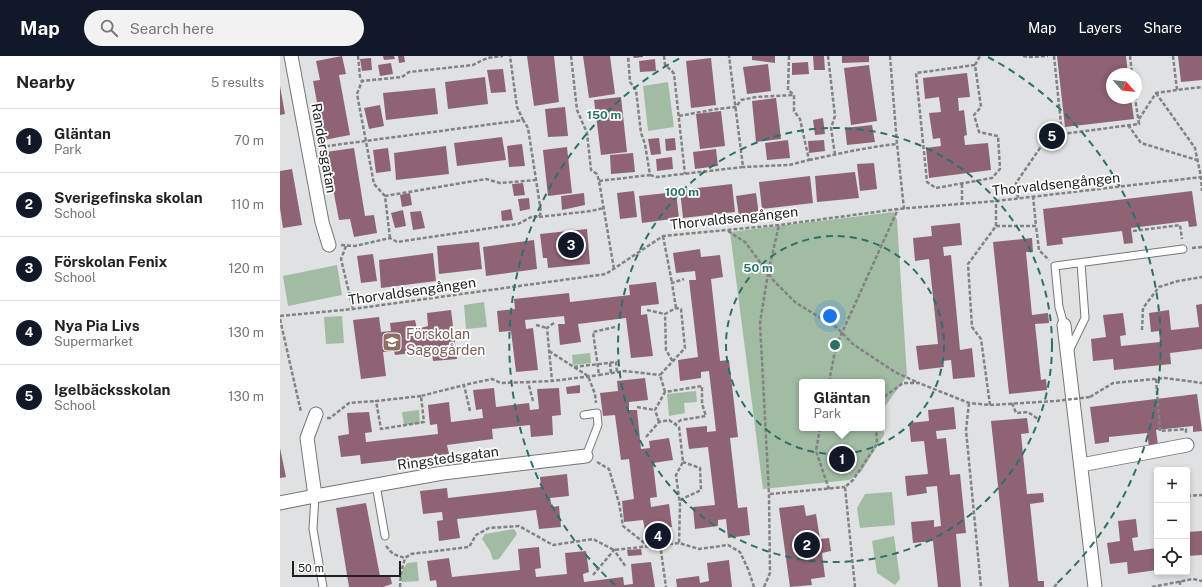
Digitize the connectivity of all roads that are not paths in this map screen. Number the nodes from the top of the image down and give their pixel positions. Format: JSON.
{"nodes":[{"id":1,"x":291,"y":56,"type":"edge"},
{"id":2,"x":329,"y":245,"type":"road end"},
{"id":3,"x":1183,"y":249,"type":"road end"},
{"id":4,"x":1081,"y":263,"type":"junction"},
{"id":5,"x":1064,"y":325,"type":"joint"},
{"id":6,"x":1068,"y":353,"type":"junction"},
{"id":7,"x":316,"y":414,"type":"road end"},
{"id":8,"x":584,"y":414,"type":"dead end"},
{"id":9,"x":1187,"y":441,"type":"road end"},
{"id":10,"x":586,"y":456,"type":"joint"},
{"id":11,"x":1081,"y":465,"type":"junction"},
{"id":12,"x":376,"y":485,"type":"junction"},
{"id":13,"x":316,"y":496,"type":"junction"},
{"id":14,"x":280,"y":503,"type":"edge"},
{"id":15,"x":384,"y":536,"type":"road end"},
{"id":16,"x":323,"y":587,"type":"edge"},
{"id":17,"x":1095,"y":587,"type":"edge"}],
"edges":[{"from":1,"to":2,"type":"street","name":"Randersgatan"},
{"from":3,"to":4,"type":"lane"},
{"from":4,"to":5,"type":"lane"},
{"from":4,"to":6,"type":"lane"},
{"from":5,"to":6,"type":"street"},
{"from":6,"to":11,"type":"street"},
{"from":7,"to":13,"type":"street"},
{"from":8,"to":10,"type":"lane"},
{"from":9,"to":11,"type":"street"},
{"from":10,"to":12,"type":"street","name":"Ringstedsgatan"},
{"from":11,"to":17,"type":"street"},
{"from":12,"to":13,"type":"street","name":"Ringstedsgatan"},
{"from":12,"to":15,"type":"lane"},
{"from":13,"to":14,"type":"street","name":"Ringstedsgatan"},
{"from":13,"to":16,"type":"lane"}]}
